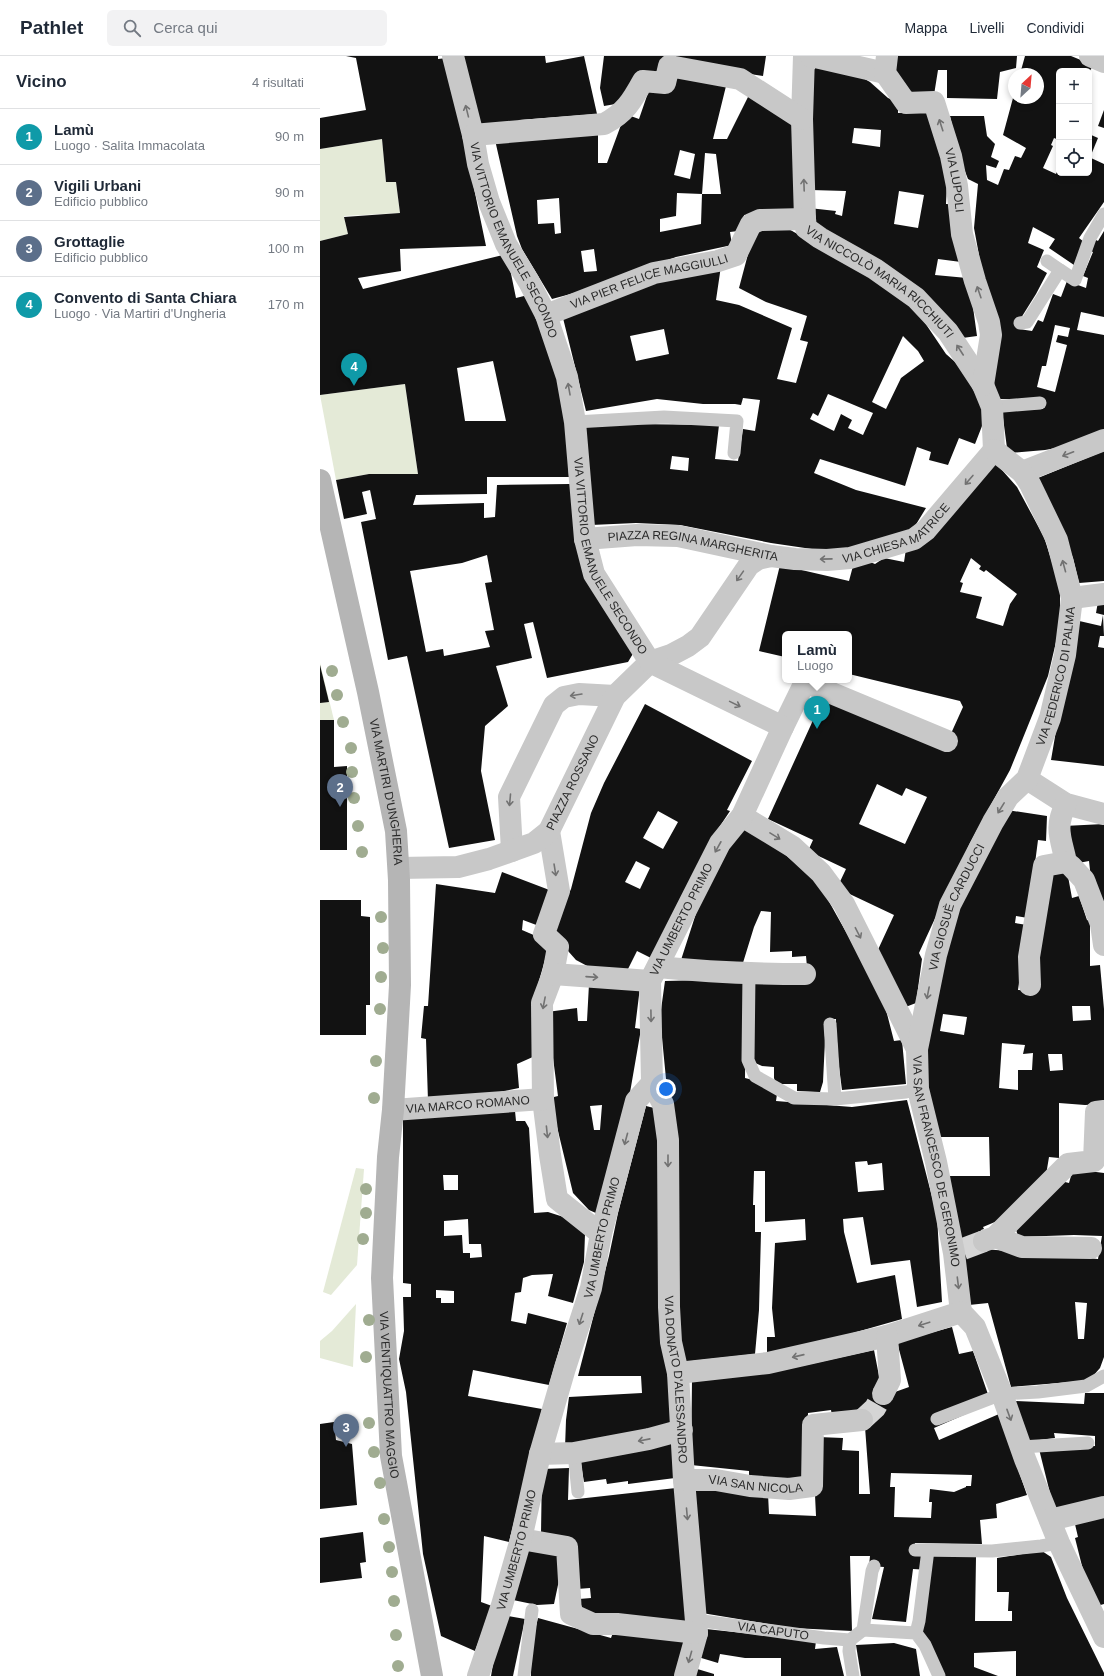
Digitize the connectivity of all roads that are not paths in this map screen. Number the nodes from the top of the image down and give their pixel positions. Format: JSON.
{"nodes":[{"id":1,"x":453,"y":56,"type":"edge"},
{"id":2,"x":804,"y":56,"type":"edge"},
{"id":3,"x":1090,"y":56,"type":"edge"},
{"id":4,"x":822,"y":57,"type":"edge"},
{"id":5,"x":1104,"y":62,"type":"edge"},
{"id":6,"x":886,"y":64,"type":"edge"},
{"id":7,"x":802,"y":119,"type":"junction"},
{"id":8,"x":473,"y":135,"type":"junction"},
{"id":9,"x":1104,"y":214,"type":"edge"},
{"id":10,"x":805,"y":219,"type":"junction"},
{"id":11,"x":1047,"y":261,"type":"dead end"},
{"id":12,"x":1060,"y":270,"type":"junction"},
{"id":13,"x":546,"y":315,"type":"junction"},
{"id":14,"x":1020,"y":323,"type":"dead end"},
{"id":15,"x":983,"y":385,"type":"junction"},
{"id":16,"x":1040,"y":404,"type":"dead end"},
{"id":17,"x":992,"y":407,"type":"junction"},
{"id":18,"x":575,"y":422,"type":"junction"},
{"id":19,"x":1104,"y":440,"type":"edge"},
{"id":20,"x":994,"y":450,"type":"junction"},
{"id":21,"x":734,"y":453,"type":"dead end"},
{"id":22,"x":1022,"y":472,"type":"junction"},
{"id":23,"x":320,"y":480,"type":"edge"},
{"id":24,"x":585,"y":539,"type":"junction"},
{"id":25,"x":771,"y":556,"type":"junction"},
{"id":26,"x":1104,"y":594,"type":"edge"},
{"id":27,"x":1072,"y":598,"type":"junction"},
{"id":28,"x":688,"y":646,"type":"junction"},
{"id":29,"x":650,"y":662,"type":"junction"},
{"id":30,"x":805,"y":683,"type":"edge"},
{"id":31,"x":807,"y":683,"type":"edge"},
{"id":32,"x":700,"y":686,"type":"junction"},
{"id":33,"x":614,"y":696,"type":"junction"},
{"id":34,"x":783,"y":727,"type":"junction"},
{"id":35,"x":947,"y":741,"type":"dead end"},
{"id":36,"x":1027,"y":779,"type":"junction"},
{"id":37,"x":1066,"y":804,"type":"junction"},
{"id":38,"x":1104,"y":814,"type":"edge"},
{"id":39,"x":742,"y":816,"type":"junction"},
{"id":40,"x":549,"y":831,"type":"junction"},
{"id":41,"x":512,"y":851,"type":"junction"},
{"id":42,"x":1066,"y":862,"type":"junction"},
{"id":43,"x":398,"y":868,"type":"junction"},
{"id":44,"x":1104,"y":944,"type":"edge"},
{"id":45,"x":553,"y":974,"type":"junction"},
{"id":46,"x":654,"y":974,"type":"junction"},
{"id":47,"x":749,"y":974,"type":"junction"},
{"id":48,"x":804,"y":974,"type":"dead end"},
{"id":49,"x":1030,"y":985,"type":"dead end"},
{"id":50,"x":830,"y":1024,"type":"dead end"},
{"id":51,"x":917,"y":1049,"type":"junction"},
{"id":52,"x":652,"y":1083,"type":"junction"},
{"id":53,"x":918,"y":1089,"type":"junction"},
{"id":54,"x":543,"y":1099,"type":"junction"},
{"id":55,"x":835,"y":1099,"type":"junction"},
{"id":56,"x":393,"y":1110,"type":"junction"},
{"id":57,"x":1104,"y":1111,"type":"edge"},
{"id":58,"x":601,"y":1234,"type":"junction"},
{"id":59,"x":1091,"y":1248,"type":"dead end"},
{"id":60,"x":961,"y":1312,"type":"junction"},
{"id":61,"x":886,"y":1336,"type":"junction"},
{"id":62,"x":678,"y":1373,"type":"junction"},
{"id":63,"x":1104,"y":1376,"type":"edge"},
{"id":64,"x":883,"y":1394,"type":"tunnel mouth"},
{"id":65,"x":1002,"y":1394,"type":"junction"},
{"id":66,"x":937,"y":1419,"type":"dead end"},
{"id":67,"x":862,"y":1420,"type":"tunnel mouth"},
{"id":68,"x":682,"y":1430,"type":"junction"},
{"id":69,"x":1088,"y":1443,"type":"dead end"},
{"id":70,"x":1021,"y":1447,"type":"junction"},
{"id":71,"x":574,"y":1453,"type":"junction"},
{"id":72,"x":540,"y":1454,"type":"junction"},
{"id":73,"x":684,"y":1480,"type":"junction"},
{"id":74,"x":578,"y":1492,"type":"dead end"},
{"id":75,"x":1104,"y":1507,"type":"edge"},
{"id":76,"x":1050,"y":1520,"type":"junction"},
{"id":77,"x":521,"y":1539,"type":"junction"},
{"id":78,"x":1059,"y":1543,"type":"junction"},
{"id":79,"x":915,"y":1550,"type":"dead end"},
{"id":80,"x":928,"y":1550,"type":"junction"},
{"id":81,"x":874,"y":1566,"type":"dead end"},
{"id":82,"x":532,"y":1610,"type":"dead end"},
{"id":83,"x":1099,"y":1614,"type":"edge"},
{"id":84,"x":696,"y":1626,"type":"junction"},
{"id":85,"x":863,"y":1630,"type":"junction"},
{"id":86,"x":916,"y":1634,"type":"junction"},
{"id":87,"x":1104,"y":1637,"type":"edge"},
{"id":88,"x":850,"y":1640,"type":"junction"},
{"id":89,"x":432,"y":1676,"type":"edge"},
{"id":90,"x":478,"y":1676,"type":"edge"},
{"id":91,"x":524,"y":1676,"type":"edge"},
{"id":92,"x":685,"y":1676,"type":"edge"},
{"id":93,"x":853,"y":1676,"type":"edge"},
{"id":94,"x":939,"y":1676,"type":"edge"}],
"edges":[{"from":8,"to":1,"type":"street","name":"VIA VITTORIO EMANUELE SECONDO","one_way":true},
{"from":2,"to":7,"type":"street","name":"VIA NICCOLÒ MARIA RICCHIUTI"},
{"from":3,"to":5,"type":"street"},
{"from":4,"to":6,"type":"street","name":"VIA LUPOLI"},
{"from":15,"to":6,"type":"street","name":"VIA LUPOLI","one_way":true},
{"from":7,"to":8,"type":"street"},
{"from":10,"to":7,"type":"street","name":"VIA NICCOLÒ MARIA RICCHIUTI","one_way":true},
{"from":8,"to":13,"type":"street","name":"VIA VITTORIO EMANUELE SECONDO"},
{"from":9,"to":12,"type":"lane"},
{"from":10,"to":13,"type":"street","name":"VIA PIER FELICE MAGGIULLI"},
{"from":15,"to":10,"type":"street","name":"VIA NICCOLÒ MARIA RICCHIUTI","one_way":true},
{"from":11,"to":12,"type":"lane"},
{"from":12,"to":14,"type":"lane"},
{"from":18,"to":13,"type":"street","name":"VIA VITTORIO EMANUELE SECONDO","one_way":true},
{"from":15,"to":17,"type":"street","name":"VIA NICCOLÒ MARIA RICCHIUTI"},
{"from":16,"to":17,"type":"lane"},
{"from":17,"to":20,"type":"street","name":"VIA NICCOLÒ MARIA RICCHIUTI"},
{"from":18,"to":21,"type":"lane"},
{"from":18,"to":24,"type":"street","name":"VIA VITTORIO EMANUELE SECONDO"},
{"from":19,"to":22,"type":"street","one_way":true},
{"from":20,"to":22,"type":"street","name":"VIA FEDERICO DI PALMA"},
{"from":20,"to":25,"type":"street","name":"VIA CHIESA MATRICE","one_way":true},
{"from":27,"to":22,"type":"street","name":"VIA FEDERICO DI PALMA","one_way":true},
{"from":23,"to":43,"type":"street","name":"VIA MARTIRI D'UNGHERIA"},
{"from":24,"to":25,"type":"street","name":"PIAZZA REGINA MARGHERITA"},
{"from":24,"to":29,"type":"street","name":"VIA VITTORIO EMANUELE SECONDO"},
{"from":25,"to":28,"type":"street","name":"PIAZZA REGINA MARGHERITA","one_way":true},
{"from":26,"to":27,"type":"street"},
{"from":27,"to":36,"type":"street","name":"VIA FEDERICO DI PALMA"},
{"from":28,"to":29,"type":"street","name":"PIAZZA REGINA MARGHERITA"},
{"from":28,"to":32,"type":"street"},
{"from":29,"to":32,"type":"street"},
{"from":29,"to":33,"type":"street","name":"PIAZZA ROSSANO"},
{"from":30,"to":34,"type":"street"},
{"from":31,"to":35,"type":"street"},
{"from":32,"to":34,"type":"street","one_way":true},
{"from":33,"to":40,"type":"street","name":"PIAZZA ROSSANO"},
{"from":33,"to":41,"type":"street","one_way":true},
{"from":34,"to":39,"type":"street"},
{"from":36,"to":37,"type":"street"},
{"from":36,"to":51,"type":"street","name":"VIA GIOSUÈ CARDUCCI","one_way":true},
{"from":37,"to":38,"type":"street"},
{"from":37,"to":42,"type":"street"},
{"from":39,"to":46,"type":"street","name":"VIA UMBERTO PRIMO","one_way":true},
{"from":39,"to":51,"type":"street","name":"VIA SAN FRANCESCO DE GERONIMO","one_way":true},
{"from":40,"to":41,"type":"street","name":"PIAZZA ROSSANO"},
{"from":40,"to":45,"type":"street","name":"VIA MARCO ROMANO","one_way":true},
{"from":41,"to":43,"type":"street","name":"PIAZZA ROSSANO"},
{"from":42,"to":44,"type":"street"},
{"from":42,"to":49,"type":"street"},
{"from":43,"to":56,"type":"street","name":"VIA MARTIRI D'UNGHERIA"},
{"from":45,"to":46,"type":"street","one_way":true},
{"from":45,"to":54,"type":"street","name":"VIA MARCO ROMANO","one_way":true},
{"from":46,"to":47,"type":"street"},
{"from":46,"to":52,"type":"street","name":"VIA UMBERTO PRIMO","one_way":true},
{"from":47,"to":48,"type":"street"},
{"from":47,"to":55,"type":"lane"},
{"from":50,"to":55,"type":"lane"},
{"from":51,"to":53,"type":"street","name":"VIA SAN FRANCESCO DE GERONIMO"},
{"from":52,"to":58,"type":"street","name":"VIA UMBERTO PRIMO","one_way":true},
{"from":52,"to":62,"type":"street","name":"VIA DONATO D'ALESSANDRO","one_way":true},
{"from":53,"to":55,"type":"lane"},
{"from":53,"to":60,"type":"street","name":"VIA SAN FRANCESCO DE GERONIMO","one_way":true},
{"from":54,"to":56,"type":"street","name":"VIA MARCO ROMANO"},
{"from":54,"to":58,"type":"street","name":"VIA MARCO ROMANO","one_way":true},
{"from":56,"to":89,"type":"street","name":"VIA VENTIQUATTRO MAGGIO"},
{"from":57,"to":59,"type":"street"},
{"from":58,"to":72,"type":"street","name":"VIA UMBERTO PRIMO","one_way":true},
{"from":60,"to":61,"type":"street","one_way":true},
{"from":60,"to":65,"type":"street"},
{"from":61,"to":62,"type":"street","one_way":true},
{"from":61,"to":64,"type":"street"},
{"from":62,"to":68,"type":"street","name":"VIA DONATO D'ALESSANDRO"},
{"from":63,"to":65,"type":"lane"},
{"from":65,"to":66,"type":"lane"},
{"from":65,"to":70,"type":"street","one_way":true},
{"from":67,"to":73,"type":"street","name":"VIA SAN NICOLA"},
{"from":68,"to":71,"type":"street","one_way":true},
{"from":68,"to":73,"type":"street","name":"VIA DONATO D'ALESSANDRO"},
{"from":69,"to":70,"type":"lane"},
{"from":70,"to":76,"type":"street"},
{"from":71,"to":72,"type":"street"},
{"from":71,"to":74,"type":"lane"},
{"from":72,"to":77,"type":"street","name":"VIA UMBERTO PRIMO"},
{"from":73,"to":84,"type":"street","name":"VIA DONATO D'ALESSANDRO","one_way":true},
{"from":75,"to":76,"type":"street"},
{"from":76,"to":78,"type":"street"},
{"from":77,"to":84,"type":"street"},
{"from":77,"to":90,"type":"street","name":"VIA UMBERTO PRIMO"},
{"from":78,"to":80,"type":"lane"},
{"from":78,"to":83,"type":"street"},
{"from":79,"to":80,"type":"lane"},
{"from":80,"to":86,"type":"lane"},
{"from":81,"to":85,"type":"lane"},
{"from":82,"to":91,"type":"lane"},
{"from":83,"to":87,"type":"street"},
{"from":84,"to":88,"type":"lane","name":"VIA CAPUTO"},
{"from":84,"to":92,"type":"street","name":"VIA DONATO D'ALESSANDRO","one_way":true},
{"from":85,"to":86,"type":"lane"},
{"from":85,"to":88,"type":"lane"},
{"from":86,"to":94,"type":"lane"},
{"from":88,"to":93,"type":"lane"}]}
